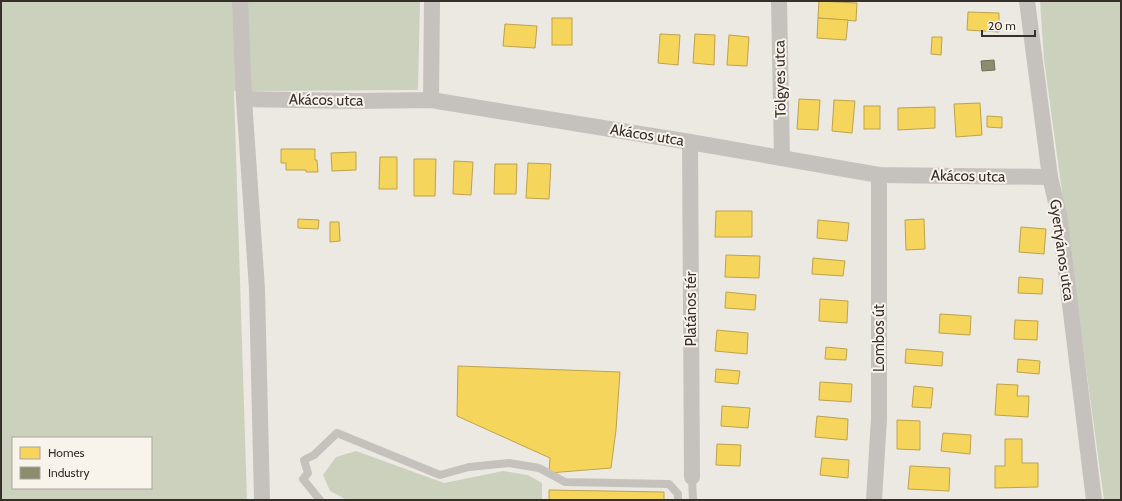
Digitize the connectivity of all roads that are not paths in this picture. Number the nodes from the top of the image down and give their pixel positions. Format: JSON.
{"nodes":[{"id":1,"x":240,"y":1,"type":"edge"},
{"id":2,"x":432,"y":1,"type":"edge"},
{"id":3,"x":779,"y":1,"type":"edge"},
{"id":4,"x":1027,"y":1,"type":"edge"},
{"id":5,"x":244,"y":99,"type":"junction"},
{"id":6,"x":431,"y":100,"type":"junction"},
{"id":7,"x":690,"y":142,"type":"junction"},
{"id":8,"x":782,"y":158,"type":"junction"},
{"id":9,"x":879,"y":175,"type":"junction"},
{"id":10,"x":1050,"y":177,"type":"junction"},
{"id":11,"x":692,"y":477,"type":"joint"},
{"id":12,"x":262,"y":500,"type":"edge"},
{"id":13,"x":320,"y":500,"type":"edge"},
{"id":14,"x":678,"y":500,"type":"edge"},
{"id":15,"x":693,"y":500,"type":"edge"},
{"id":16,"x":874,"y":500,"type":"edge"},
{"id":17,"x":1094,"y":500,"type":"edge"}],
"edges":[{"from":1,"to":5,"type":"street"},
{"from":2,"to":6,"type":"street"},
{"from":3,"to":8,"type":"street","name":"Tölgyes utca"},
{"from":4,"to":10,"type":"street","name":"Gyertyános utca"},
{"from":5,"to":6,"type":"street","name":"Akácos utca"},
{"from":5,"to":12,"type":"street"},
{"from":6,"to":7,"type":"street","name":"Akácos utca"},
{"from":7,"to":8,"type":"street","name":"Akácos utca"},
{"from":7,"to":11,"type":"street","name":"Platános tér"},
{"from":8,"to":9,"type":"street","name":"Akácos utca"},
{"from":9,"to":10,"type":"street","name":"Akácos utca"},
{"from":9,"to":16,"type":"street","name":"Lombos út"},
{"from":10,"to":17,"type":"street","name":"Gyertyános utca"},
{"from":11,"to":15,"type":"lane"},
{"from":13,"to":14,"type":"lane"}]}
